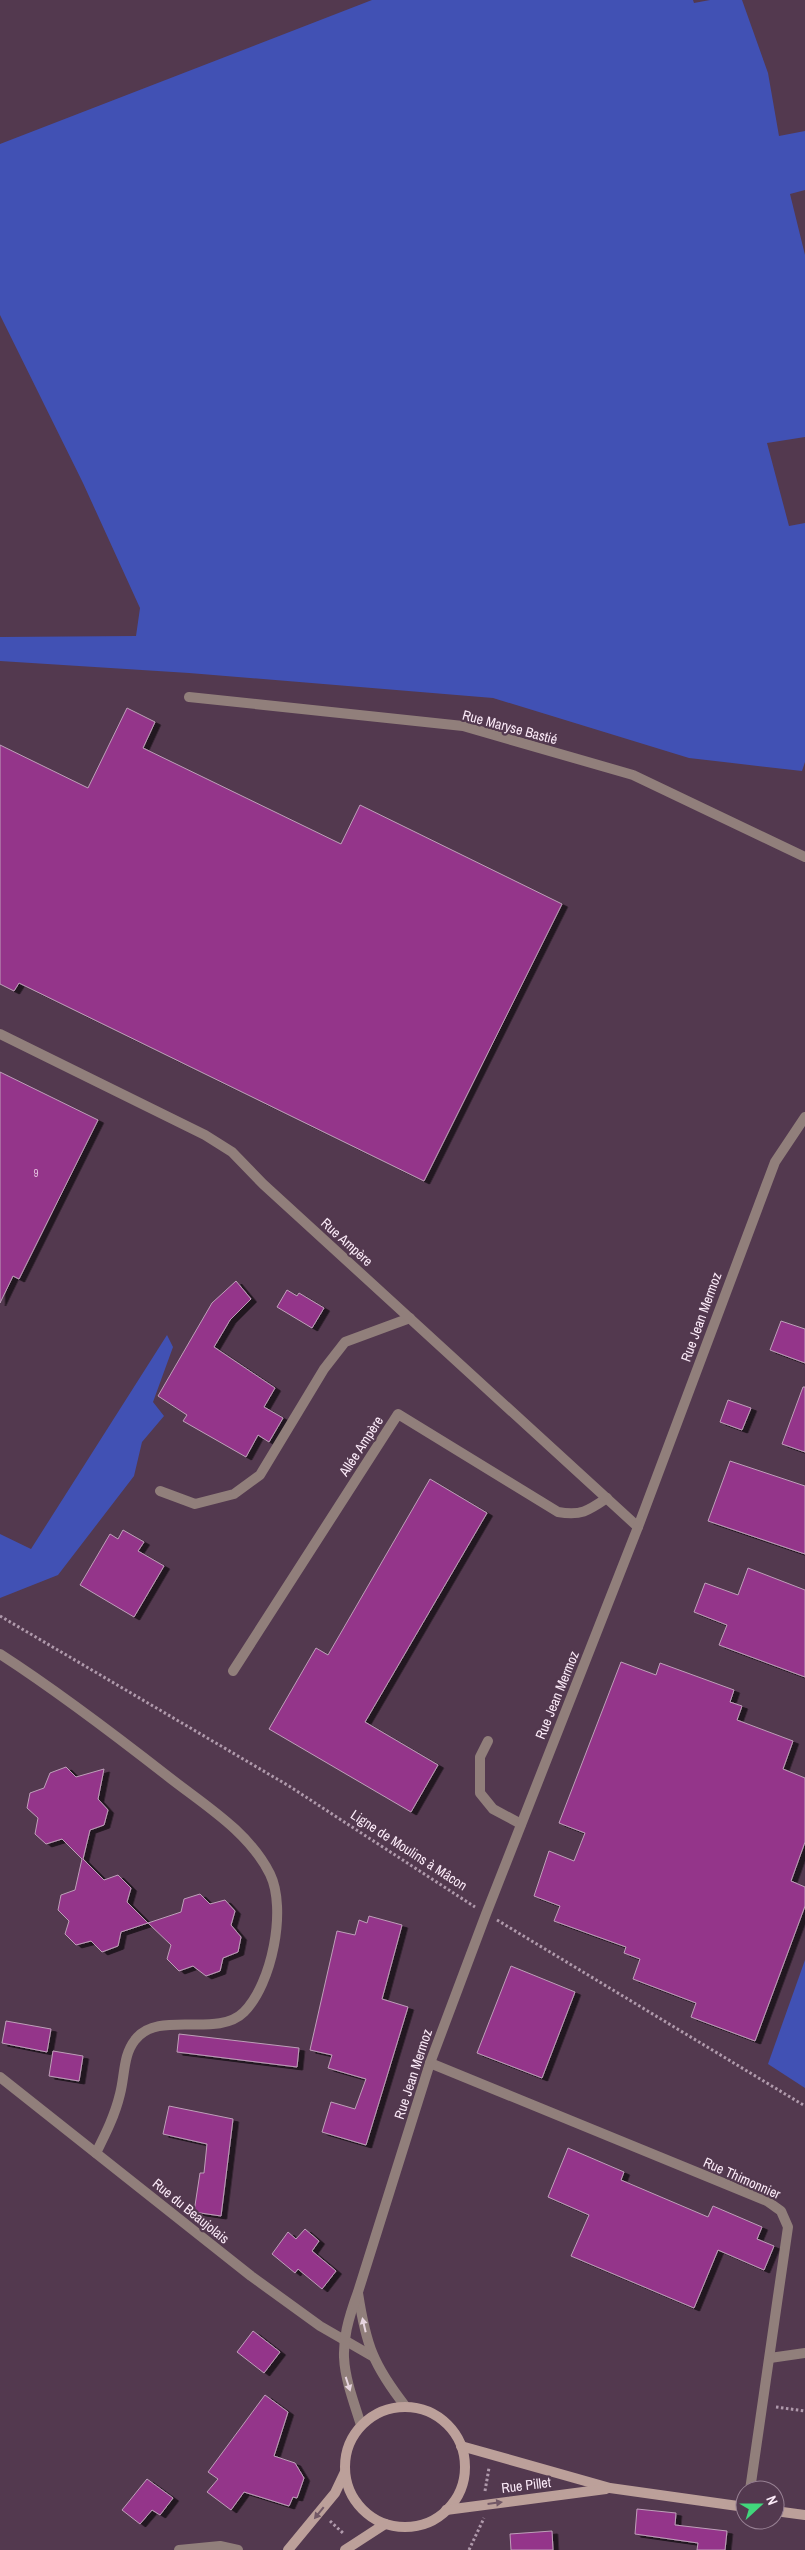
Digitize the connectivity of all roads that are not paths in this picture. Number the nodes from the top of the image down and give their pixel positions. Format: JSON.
{"nodes":[{"id":1,"x":189,"y":697,"type":"dead end"},
{"id":2,"x":805,"y":857,"type":"edge"},
{"id":3,"x":0,"y":1034,"type":"edge"},
{"id":4,"x":805,"y":1117,"type":"edge"},
{"id":5,"x":410,"y":1318,"type":"junction"},
{"id":6,"x":160,"y":1491,"type":"dead end"},
{"id":7,"x":607,"y":1498,"type":"junction"},
{"id":8,"x":638,"y":1527,"type":"junction"},
{"id":9,"x":0,"y":1654,"type":"edge"},
{"id":10,"x":233,"y":1671,"type":"dead end"},
{"id":11,"x":488,"y":1741,"type":"dead end"},
{"id":12,"x":521,"y":1824,"type":"junction"},
{"id":13,"x":430,"y":2063,"type":"junction"},
{"id":14,"x":0,"y":2077,"type":"edge"},
{"id":15,"x":96,"y":2152,"type":"junction"},
{"id":16,"x":358,"y":2292,"type":"junction"},
{"id":17,"x":343,"y":2342,"type":"junction"},
{"id":18,"x":805,"y":2353,"type":"edge"},
{"id":19,"x":372,"y":2356,"type":"junction"},
{"id":20,"x":770,"y":2358,"type":"junction"},
{"id":21,"x":406,"y":2407,"type":"junction"},
{"id":22,"x":361,"y":2425,"type":"junction"},
{"id":23,"x":461,"y":2446,"type":"junction"},
{"id":24,"x":344,"y":2472,"type":"junction"},
{"id":25,"x":752,"y":2480,"type":"edge"},
{"id":26,"x":610,"y":2488,"type":"junction"},
{"id":27,"x":735,"y":2506,"type":"edge"},
{"id":28,"x":446,"y":2510,"type":"junction"},
{"id":29,"x":785,"y":2512,"type":"edge"},
{"id":30,"x":805,"y":2515,"type":"edge"},
{"id":31,"x":384,"y":2524,"type":"junction"},
{"id":32,"x":350,"y":2547,"type":"edge"},
{"id":33,"x":178,"y":2550,"type":"edge"},
{"id":34,"x":238,"y":2550,"type":"edge"},
{"id":35,"x":288,"y":2550,"type":"edge"}],
"edges":[{"from":1,"to":2,"type":"street","name":"Rue Maryse Bastié"},
{"from":3,"to":5,"type":"street","name":"Rue Ampère"},
{"from":4,"to":8,"type":"street","name":"Rue Jean Mermoz"},
{"from":5,"to":6,"type":"street"},
{"from":5,"to":7,"type":"street","name":"Rue Ampère"},
{"from":7,"to":8,"type":"street","name":"Rue Ampère"},
{"from":7,"to":10,"type":"street","name":"Allée Ampère"},
{"from":8,"to":12,"type":"street","name":"Rue Jean Mermoz"},
{"from":9,"to":15,"type":"street"},
{"from":11,"to":12,"type":"street"},
{"from":12,"to":13,"type":"street","name":"Rue Jean Mermoz"},
{"from":13,"to":16,"type":"street","name":"Rue Jean Mermoz"},
{"from":13,"to":20,"type":"street","name":"Rue Thimonnier"},
{"from":14,"to":15,"type":"street","name":"Rue du Beaujolais"},
{"from":15,"to":17,"type":"street","name":"Rue du Beaujolais"},
{"from":16,"to":17,"type":"street","name":"Rue Jean Mermoz"},
{"from":19,"to":16,"type":"street","name":"Rue Jean Mermoz","one_way":true},
{"from":17,"to":19,"type":"street","name":"Rue du Beaujolais"},
{"from":17,"to":22,"type":"street","name":"Rue Jean Mermoz","one_way":true},
{"from":18,"to":20,"type":"street"},
{"from":19,"to":21,"type":"street","name":"Rue Jean Mermoz"},
{"from":20,"to":25,"type":"street","name":"Rue Thimonnier"},
{"from":21,"to":22,"type":"street"},
{"from":21,"to":23,"type":"street"},
{"from":22,"to":24,"type":"street"},
{"from":23,"to":26,"type":"street","name":"Rue Pillet"},
{"from":23,"to":28,"type":"street"},
{"from":24,"to":31,"type":"street"},
{"from":24,"to":35,"type":"street","one_way":true},
{"from":26,"to":27,"type":"street","name":"Rue Pillet"},
{"from":28,"to":26,"type":"street","name":"Rue Pillet","one_way":true},
{"from":28,"to":31,"type":"street"},
{"from":29,"to":30,"type":"street"},
{"from":31,"to":32,"type":"street"},
{"from":33,"to":34,"type":"street"}]}
